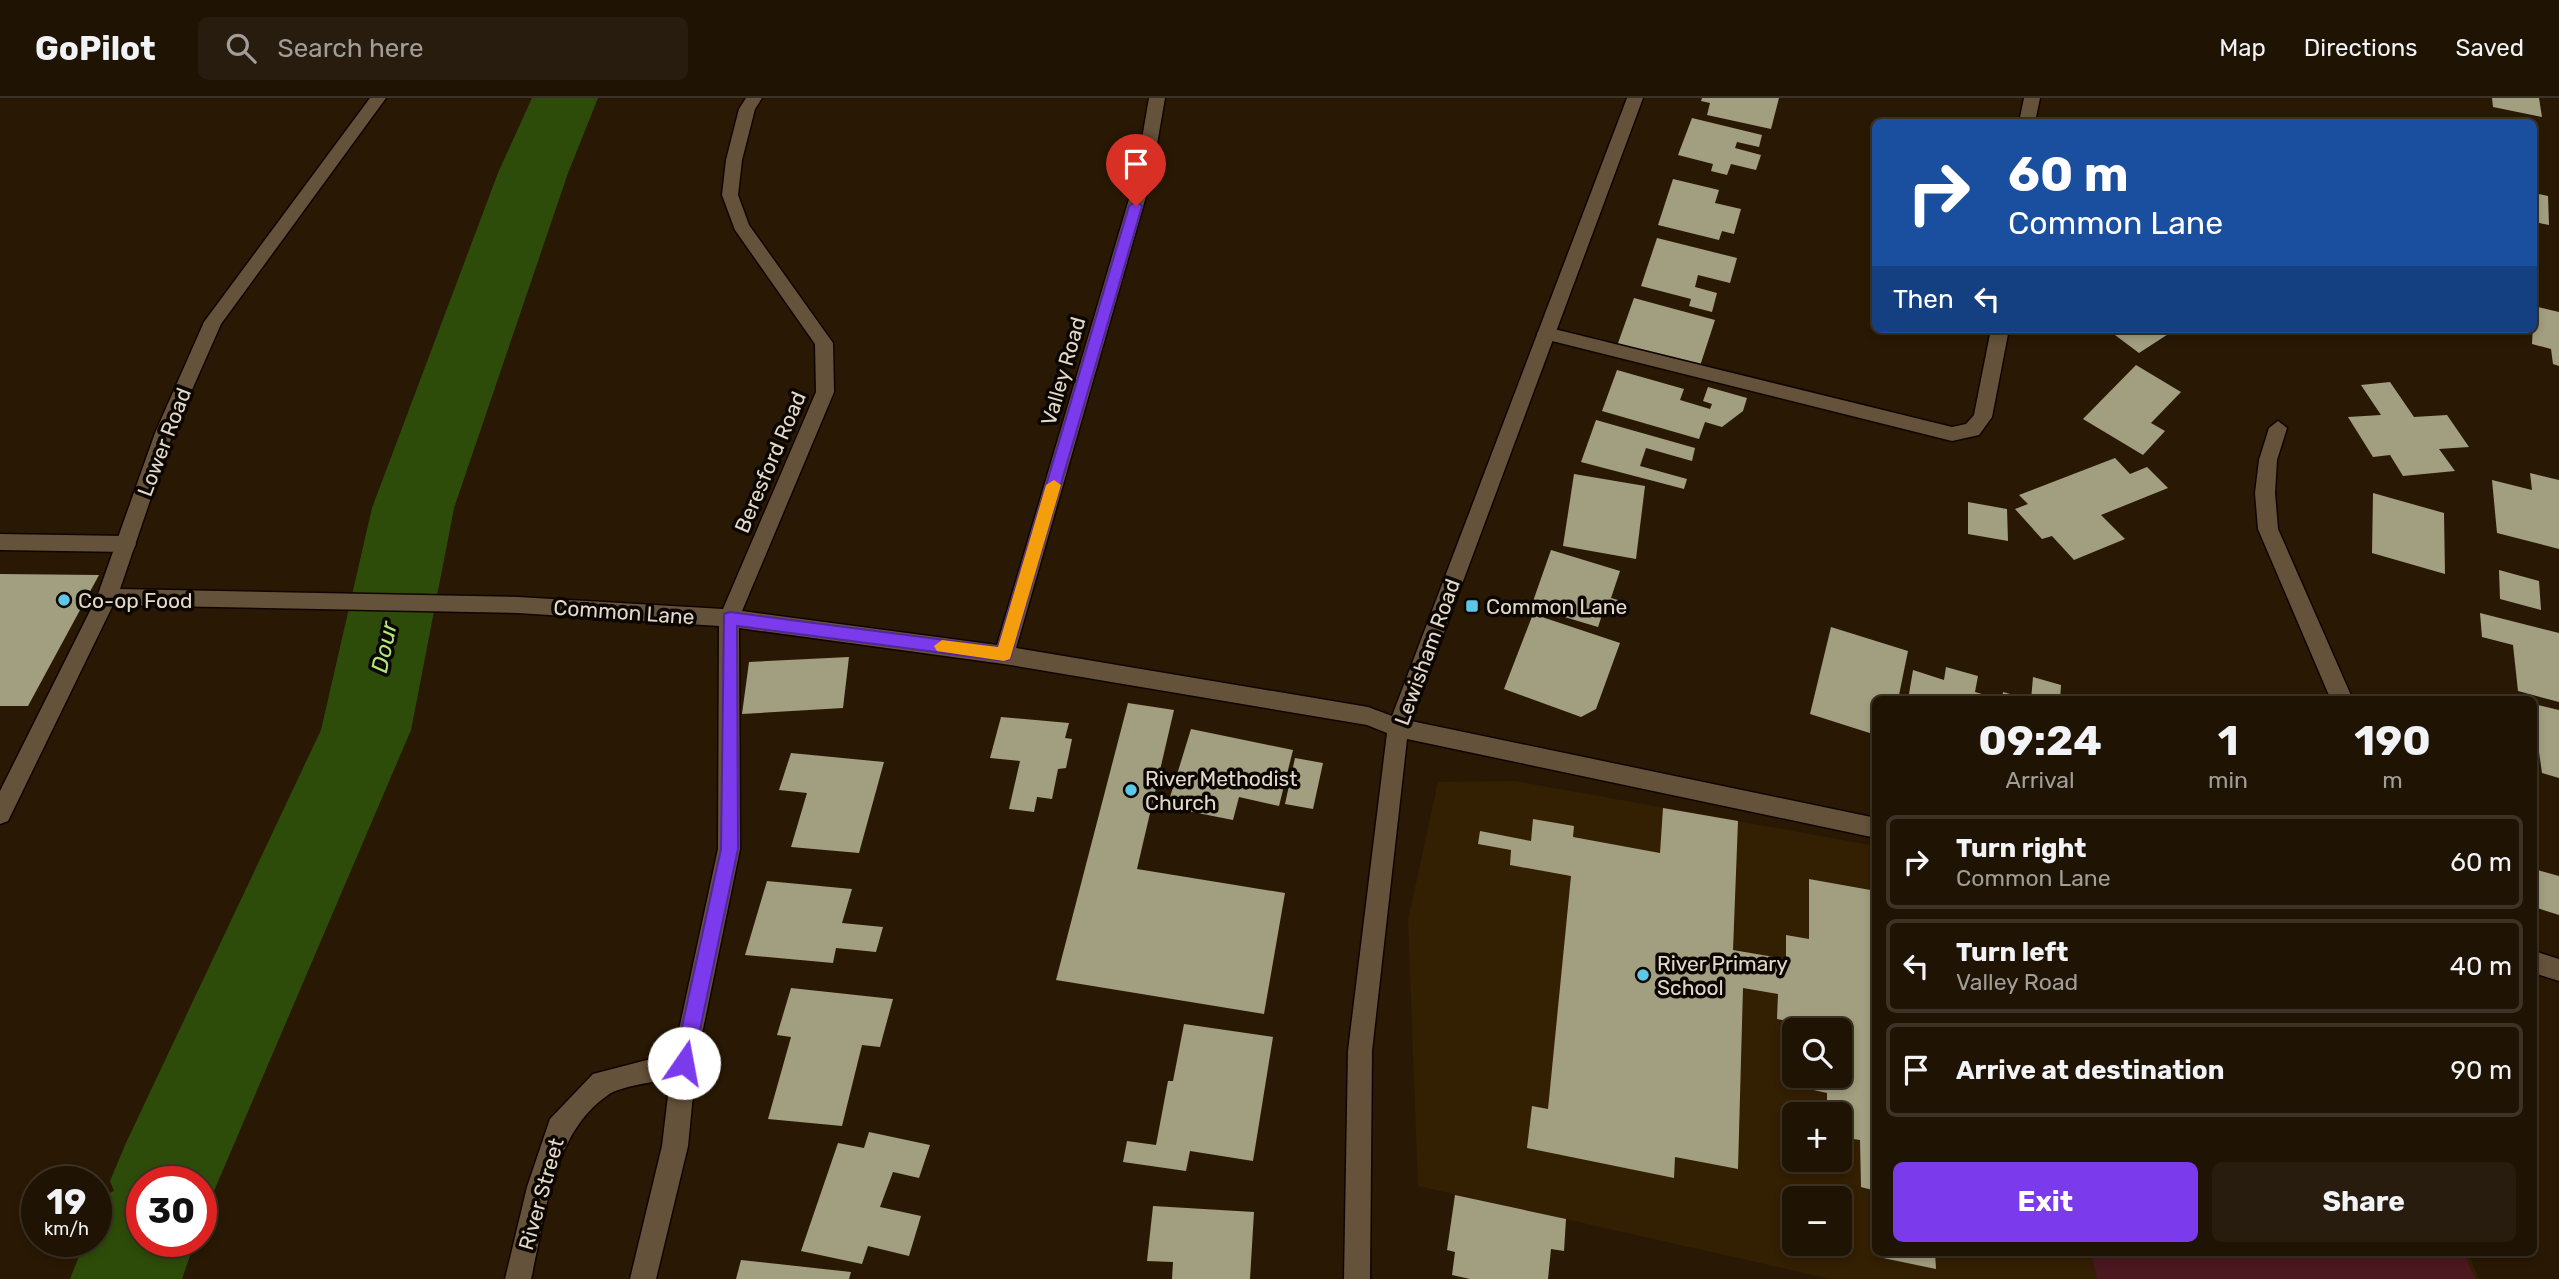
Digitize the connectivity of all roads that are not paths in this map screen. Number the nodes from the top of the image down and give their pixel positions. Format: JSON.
{"nodes":[{"id":1,"x":378,"y":98,"type":"edge"},
{"id":2,"x":754,"y":98,"type":"edge"},
{"id":3,"x":1157,"y":98,"type":"edge"},
{"id":4,"x":1635,"y":98,"type":"edge"},
{"id":5,"x":2032,"y":98,"type":"edge"},
{"id":6,"x":2028,"y":119,"type":"edge"},
{"id":7,"x":1546,"y":333,"type":"junction"},
{"id":8,"x":1999,"y":333,"type":"edge"},
{"id":9,"x":2278,"y":428,"type":"dead end"},
{"id":10,"x":0,"y":542,"type":"edge"},
{"id":11,"x":126,"y":544,"type":"junction"},
{"id":12,"x":107,"y":597,"type":"junction"},
{"id":13,"x":730,"y":618,"type":"junction"},
{"id":14,"x":1004,"y":655,"type":"junction"},
{"id":15,"x":2340,"y":696,"type":"edge"},
{"id":16,"x":1398,"y":728,"type":"junction"},
{"id":17,"x":0,"y":814,"type":"edge"},
{"id":18,"x":1872,"y":827,"type":"edge"},
{"id":19,"x":2537,"y":963,"type":"edge"},
{"id":20,"x":2559,"y":970,"type":"edge"},
{"id":21,"x":684,"y":1063,"type":"junction"},
{"id":22,"x":517,"y":1279,"type":"edge"},
{"id":23,"x":643,"y":1279,"type":"edge"},
{"id":24,"x":1357,"y":1279,"type":"edge"}],
"edges":[{"from":1,"to":11,"type":"street","name":"Lower Road"},
{"from":2,"to":13,"type":"street","name":"Beresford Road"},
{"from":3,"to":14,"type":"street","name":"Valley Road"},
{"from":4,"to":7,"type":"street","name":"Lewisham Road"},
{"from":5,"to":6,"type":"street"},
{"from":7,"to":8,"type":"street"},
{"from":7,"to":16,"type":"street","name":"Lewisham Road"},
{"from":9,"to":15,"type":"street"},
{"from":10,"to":11,"type":"street"},
{"from":11,"to":12,"type":"street","name":"Lower Road"},
{"from":12,"to":13,"type":"street","name":"Common Lane"},
{"from":12,"to":17,"type":"street","name":"Lower Road"},
{"from":13,"to":14,"type":"street","name":"Common Lane"},
{"from":13,"to":21,"type":"street"},
{"from":14,"to":16,"type":"street","name":"Common Lane"},
{"from":16,"to":18,"type":"street","name":"Common Lane"},
{"from":16,"to":24,"type":"street","name":"Lewisham Road"},
{"from":19,"to":20,"type":"street"},
{"from":21,"to":22,"type":"street","name":"River Street"},
{"from":21,"to":23,"type":"street"}]}
